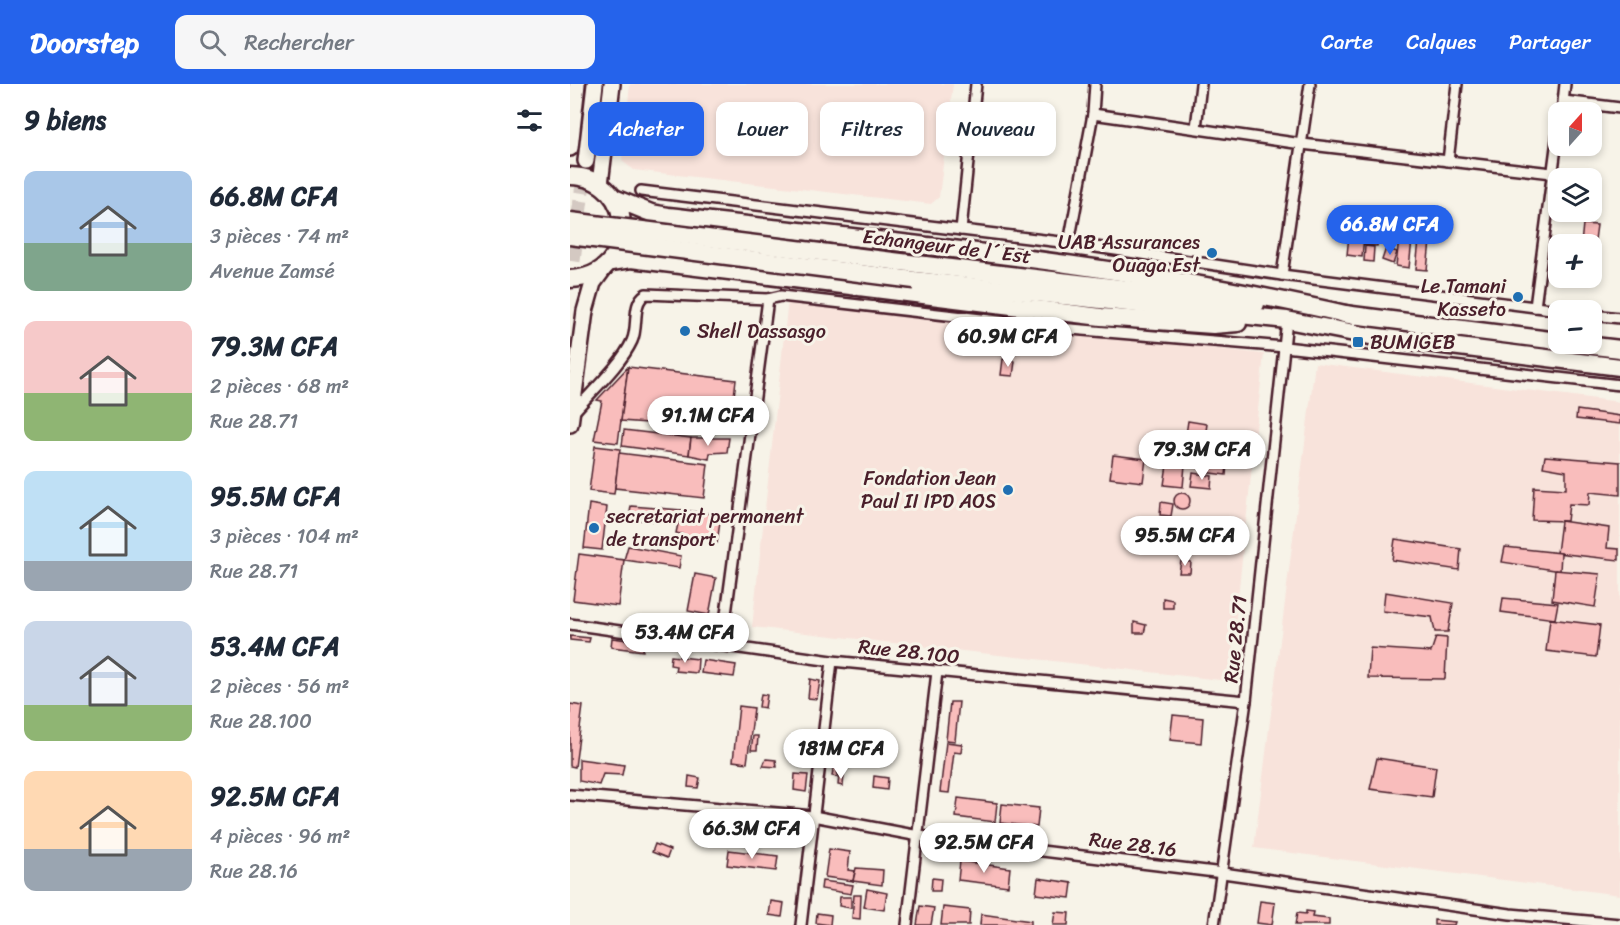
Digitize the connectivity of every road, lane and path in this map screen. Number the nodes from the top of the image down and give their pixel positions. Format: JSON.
{"nodes":[{"id":1,"x":578,"y":84,"type":"edge"},
{"id":2,"x":595,"y":84,"type":"edge"},
{"id":3,"x":612,"y":84,"type":"edge"},
{"id":4,"x":976,"y":84,"type":"edge"},
{"id":5,"x":1095,"y":84,"type":"edge"},
{"id":6,"x":1201,"y":84,"type":"edge"},
{"id":7,"x":1310,"y":84,"type":"edge"},
{"id":8,"x":1457,"y":84,"type":"edge"},
{"id":9,"x":1566,"y":84,"type":"edge"},
{"id":10,"x":1564,"y":101,"type":"joint"},
{"id":11,"x":1620,"y":108,"type":"edge"},
{"id":12,"x":1093,"y":114,"type":"junction"},
{"id":13,"x":1196,"y":128,"type":"junction"},
{"id":14,"x":1302,"y":144,"type":"junction"},
{"id":15,"x":570,"y":148,"type":"edge"},
{"id":16,"x":586,"y":161,"type":"tunnel mouth"},
{"id":17,"x":1448,"y":161,"type":"junction"},
{"id":18,"x":1548,"y":173,"type":"edge"},
{"id":19,"x":570,"y":176,"type":"edge"},
{"id":20,"x":600,"y":184,"type":"junction"},
{"id":21,"x":641,"y":191,"type":"dead end"},
{"id":22,"x":614,"y":198,"type":"junction"},
{"id":23,"x":1548,"y":205,"type":"edge"},
{"id":24,"x":570,"y":221,"type":"edge"},
{"id":25,"x":961,"y":230,"type":"junction"},
{"id":26,"x":570,"y":236,"type":"edge"},
{"id":27,"x":1069,"y":243,"type":"junction"},
{"id":28,"x":607,"y":265,"type":"junction"},
{"id":29,"x":916,"y":272,"type":"junction"},
{"id":30,"x":1282,"y":275,"type":"junction"},
{"id":31,"x":570,"y":279,"type":"edge"},
{"id":32,"x":768,"y":299,"type":"junction"},
{"id":33,"x":1535,"y":307,"type":"junction"},
{"id":34,"x":1548,"y":309,"type":"edge"},
{"id":35,"x":1354,"y":316,"type":"junction"},
{"id":36,"x":1602,"y":316,"type":"edge"},
{"id":37,"x":1620,"y":318,"type":"edge"},
{"id":38,"x":1287,"y":321,"type":"junction"},
{"id":39,"x":1548,"y":340,"type":"edge"},
{"id":40,"x":1602,"y":347,"type":"edge"},
{"id":41,"x":1285,"y":348,"type":"junction"},
{"id":42,"x":1620,"y":349,"type":"edge"},
{"id":43,"x":1620,"y":367,"type":"edge"},
{"id":44,"x":1620,"y":385,"type":"edge"},
{"id":45,"x":571,"y":419,"type":"edge"},
{"id":46,"x":570,"y":624,"type":"edge"},
{"id":47,"x":722,"y":644,"type":"junction"},
{"id":48,"x":832,"y":661,"type":"junction"},
{"id":49,"x":937,"y":672,"type":"junction"},
{"id":50,"x":1246,"y":701,"type":"junction"},
{"id":51,"x":570,"y":795,"type":"edge"},
{"id":52,"x":813,"y":816,"type":"junction"},
{"id":53,"x":919,"y":836,"type":"junction"},
{"id":54,"x":1223,"y":873,"type":"junction"},
{"id":55,"x":1510,"y":914,"type":"junction"},
{"id":56,"x":1620,"y":924,"type":"edge"},
{"id":57,"x":801,"y":925,"type":"edge"},
{"id":58,"x":907,"y":925,"type":"edge"},
{"id":59,"x":1214,"y":925,"type":"edge"},
{"id":60,"x":1508,"y":925,"type":"edge"}],
"edges":[{"from":1,"to":15,"type":"main road"},
{"from":2,"to":16,"type":"main road"},
{"from":3,"to":20,"type":"main road"},
{"from":4,"to":25,"type":"street"},
{"from":5,"to":12,"type":"street"},
{"from":6,"to":13,"type":"street"},
{"from":7,"to":14,"type":"street"},
{"from":8,"to":17,"type":"street"},
{"from":9,"to":10,"type":"street"},
{"from":10,"to":11,"type":"street"},
{"from":12,"to":13,"type":"street"},
{"from":12,"to":27,"type":"street"},
{"from":13,"to":14,"type":"street"},
{"from":14,"to":17,"type":"street"},
{"from":14,"to":30,"type":"street"},
{"from":17,"to":18,"type":"street"},
{"from":19,"to":20,"type":"highway"},
{"from":20,"to":22,"type":"highway"},
{"from":21,"to":25,"type":"street"},
{"from":22,"to":28,"type":"highway"},
{"from":22,"to":35,"type":"highway"},
{"from":23,"to":33,"type":"street"},
{"from":24,"to":29,"type":"highway","name":"Echangeur de l´Est","bridge":true},
{"from":25,"to":27,"type":"street"},
{"from":26,"to":29,"type":"highway","name":"Echangeur de l´Est","bridge":true},
{"from":27,"to":30,"type":"street"},
{"from":28,"to":31,"type":"highway"},
{"from":28,"to":38,"type":"highway"},
{"from":28,"to":45,"type":"main road"},
{"from":29,"to":35,"type":"highway","name":"Echangeur de l´Est"},
{"from":29,"to":38,"type":"highway","name":"Echangeur de l´Est"},
{"from":30,"to":33,"type":"street"},
{"from":32,"to":41,"type":"street"},
{"from":32,"to":45,"type":"street"},
{"from":32,"to":47,"type":"street"},
{"from":33,"to":34,"type":"street"},
{"from":35,"to":39,"type":"highway","name":"Echangeur de l´Est"},
{"from":36,"to":37,"type":"street"},
{"from":38,"to":41,"type":"street","name":"Rue 28.71"},
{"from":38,"to":43,"type":"highway","name":"Echangeur de l´Est"},
{"from":40,"to":42,"type":"highway"},
{"from":41,"to":44,"type":"street"},
{"from":41,"to":50,"type":"street","name":"Rue 28.71"},
{"from":46,"to":47,"type":"street","name":"Rue 28.100"},
{"from":47,"to":48,"type":"street","name":"Rue 28.100"},
{"from":48,"to":49,"type":"street","name":"Rue 28.100"},
{"from":48,"to":52,"type":"street"},
{"from":49,"to":50,"type":"street","name":"Rue 28.100"},
{"from":49,"to":53,"type":"street"},
{"from":50,"to":54,"type":"street","name":"Rue 28.71"},
{"from":51,"to":52,"type":"street","name":"Rue 28.16"},
{"from":52,"to":53,"type":"street","name":"Rue 28.16"},
{"from":52,"to":57,"type":"street"},
{"from":53,"to":54,"type":"street","name":"Rue 28.16"},
{"from":53,"to":58,"type":"street"},
{"from":54,"to":55,"type":"street","name":"Rue 28.16"},
{"from":54,"to":59,"type":"street","name":"Rue 28.71"},
{"from":55,"to":56,"type":"street","name":"Rue 28.16"},
{"from":55,"to":60,"type":"street"}]}
